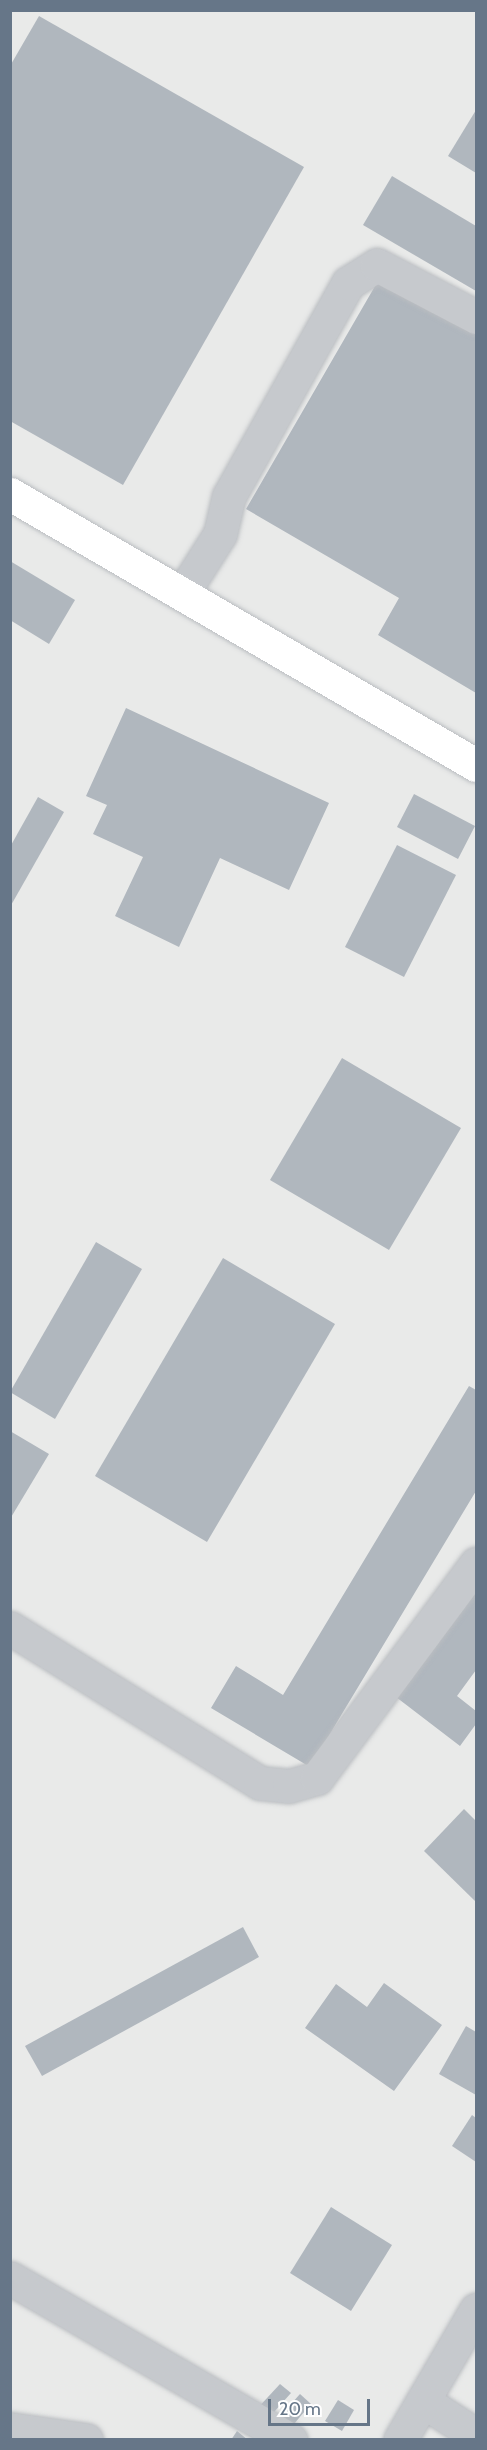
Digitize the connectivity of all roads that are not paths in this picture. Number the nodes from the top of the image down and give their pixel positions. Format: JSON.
{"nodes":[{"id":1,"x":477,"y":317,"type":"edge"},
{"id":2,"x":10,"y":494,"type":"edge"},
{"id":3,"x":182,"y":594,"type":"junction"},
{"id":4,"x":477,"y":765,"type":"edge"},
{"id":5,"x":477,"y":1564,"type":"edge"},
{"id":6,"x":10,"y":1628,"type":"edge"},
{"id":7,"x":10,"y":2278,"type":"edge"},
{"id":8,"x":477,"y":2310,"type":"edge"},
{"id":9,"x":423,"y":2401,"type":"junction"},
{"id":10,"x":10,"y":2429,"type":"edge"},
{"id":11,"x":477,"y":2434,"type":"edge"},
{"id":12,"x":86,"y":2439,"type":"edge"},
{"id":13,"x":291,"y":2439,"type":"edge"},
{"id":14,"x":400,"y":2439,"type":"edge"}],
"edges":[{"from":1,"to":3,"type":"street"},
{"from":2,"to":3,"type":"highway"},
{"from":3,"to":4,"type":"highway"},
{"from":5,"to":6,"type":"street"},
{"from":7,"to":13,"type":"street"},
{"from":8,"to":9,"type":"street"},
{"from":9,"to":11,"type":"street"},
{"from":9,"to":14,"type":"street"},
{"from":10,"to":12,"type":"street"}]}
